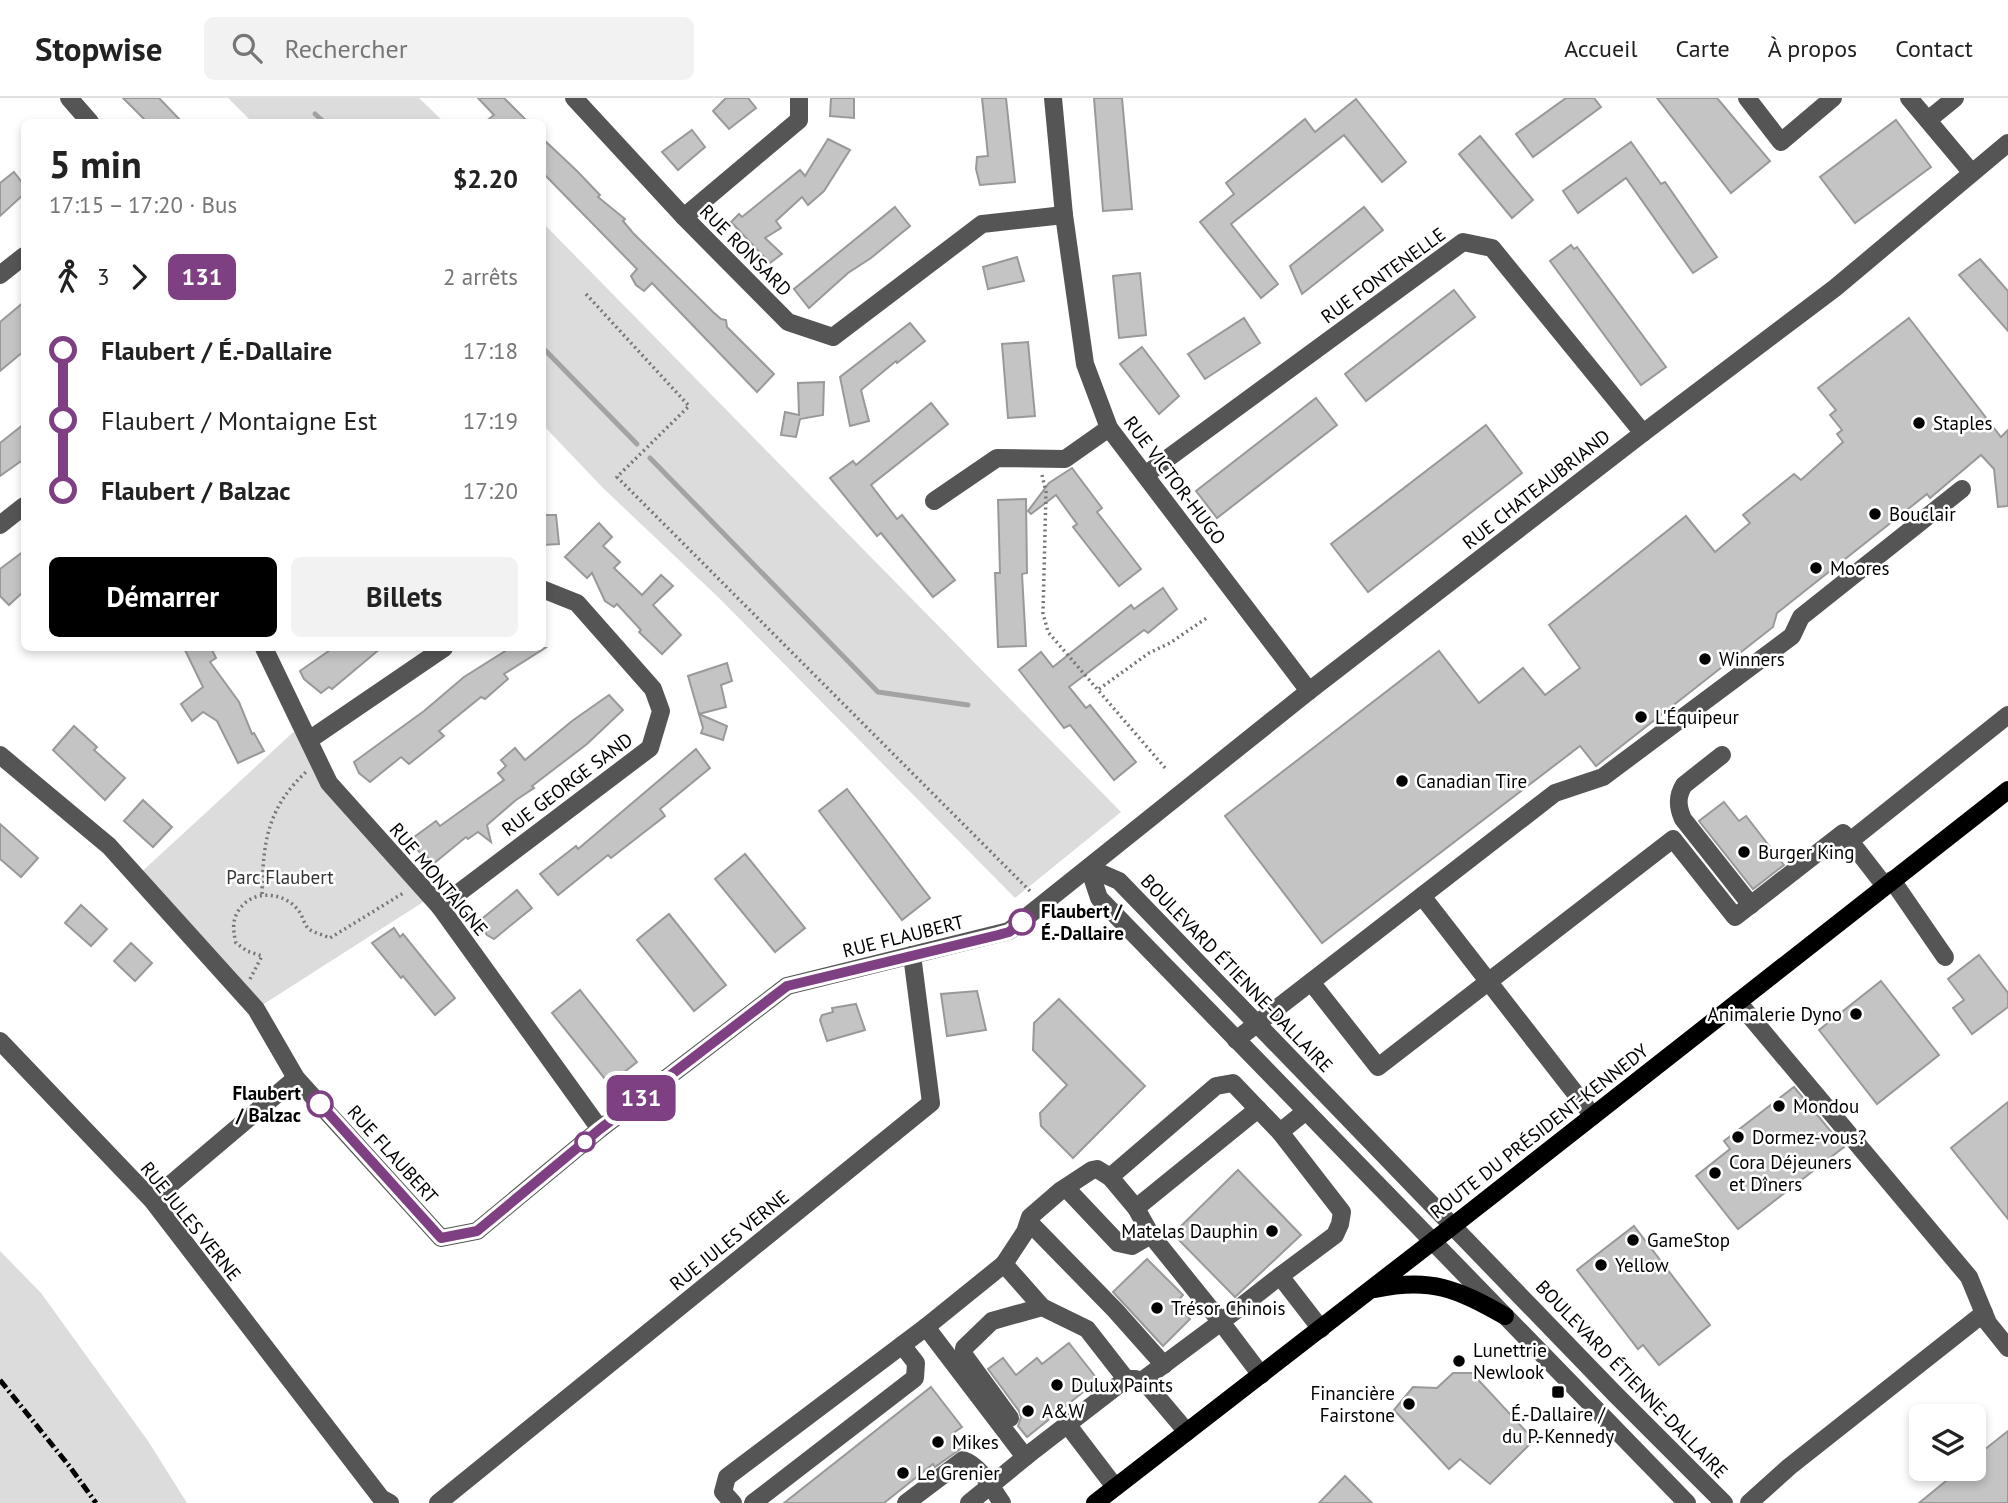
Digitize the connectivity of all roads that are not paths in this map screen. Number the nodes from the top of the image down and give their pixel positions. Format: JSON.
{"nodes":[{"id":1,"x":69,"y":98,"type":"edge"},
{"id":2,"x":574,"y":98,"type":"edge"},
{"id":3,"x":799,"y":98,"type":"edge"},
{"id":4,"x":1053,"y":98,"type":"edge"},
{"id":5,"x":1833,"y":98,"type":"edge"},
{"id":6,"x":1909,"y":98,"type":"edge"},
{"id":7,"x":1955,"y":98,"type":"edge"},
{"id":8,"x":1753,"y":100,"type":"edge"},
{"id":9,"x":87,"y":119,"type":"edge"},
{"id":10,"x":1928,"y":120,"type":"junction"},
{"id":11,"x":2008,"y":143,"type":"edge"},
{"id":12,"x":1972,"y":173,"type":"junction"},
{"id":13,"x":1064,"y":215,"type":"junction"},
{"id":14,"x":684,"y":217,"type":"junction"},
{"id":15,"x":21,"y":258,"type":"edge"},
{"id":16,"x":0,"y":275,"type":"edge"},
{"id":17,"x":1109,"y":428,"type":"junction"},
{"id":18,"x":1643,"y":433,"type":"junction"},
{"id":19,"x":1145,"y":475,"type":"junction"},
{"id":20,"x":1962,"y":489,"type":"dead end"},
{"id":21,"x":934,"y":501,"type":"dead end"},
{"id":22,"x":21,"y":508,"type":"edge"},
{"id":23,"x":0,"y":525,"type":"edge"},
{"id":24,"x":546,"y":591,"type":"edge"},
{"id":25,"x":265,"y":651,"type":"edge"},
{"id":26,"x":440,"y":651,"type":"edge"},
{"id":27,"x":1309,"y":691,"type":"junction"},
{"id":28,"x":2008,"y":715,"type":"edge"},
{"id":29,"x":309,"y":740,"type":"junction"},
{"id":30,"x":0,"y":755,"type":"edge"},
{"id":31,"x":1723,"y":755,"type":"dead end"},
{"id":32,"x":2008,"y":790,"type":"edge"},
{"id":33,"x":1850,"y":841,"type":"junction"},
{"id":34,"x":1089,"y":868,"type":"junction"},
{"id":35,"x":1889,"y":883,"type":"junction"},
{"id":36,"x":1422,"y":896,"type":"junction"},
{"id":37,"x":1751,"y":905,"type":"junction"},
{"id":38,"x":440,"y":907,"type":"junction"},
{"id":39,"x":912,"y":955,"type":"junction"},
{"id":40,"x":1945,"y":957,"type":"dead end"},
{"id":41,"x":1311,"y":982,"type":"junction"},
{"id":42,"x":1488,"y":982,"type":"junction"},
{"id":43,"x":1738,"y":1002,"type":"junction"},
{"id":44,"x":1257,"y":1024,"type":"junction"},
{"id":45,"x":1236,"y":1040,"type":"junction"},
{"id":46,"x":0,"y":1041,"type":"edge"},
{"id":47,"x":296,"y":1078,"type":"junction"},
{"id":48,"x":1258,"y":1109,"type":"junction"},
{"id":49,"x":1306,"y":1111,"type":"junction"},
{"id":50,"x":1593,"y":1116,"type":"junction"},
{"id":51,"x":600,"y":1129,"type":"junction"},
{"id":52,"x":1280,"y":1132,"type":"junction"},
{"id":53,"x":1110,"y":1177,"type":"junction"},
{"id":54,"x":1066,"y":1188,"type":"junction"},
{"id":55,"x":152,"y":1200,"type":"junction"},
{"id":56,"x":1136,"y":1208,"type":"junction"},
{"id":57,"x":1029,"y":1222,"type":"junction"},
{"id":58,"x":1453,"y":1226,"type":"junction"},
{"id":59,"x":1151,"y":1235,"type":"junction"},
{"id":60,"x":1433,"y":1242,"type":"junction"},
{"id":61,"x":1004,"y":1264,"type":"junction"},
{"id":62,"x":1280,"y":1276,"type":"junction"},
{"id":63,"x":1372,"y":1289,"type":"junction"},
{"id":64,"x":1042,"y":1307,"type":"junction"},
{"id":65,"x":1984,"y":1313,"type":"junction"},
{"id":66,"x":1505,"y":1315,"type":"junction"},
{"id":67,"x":1222,"y":1322,"type":"junction"},
{"id":68,"x":926,"y":1327,"type":"junction"},
{"id":69,"x":1321,"y":1329,"type":"junction"},
{"id":70,"x":902,"y":1345,"type":"junction"},
{"id":71,"x":2008,"y":1348,"type":"edge"},
{"id":72,"x":1164,"y":1365,"type":"junction"},
{"id":73,"x":1261,"y":1375,"type":"junction"},
{"id":74,"x":1135,"y":1379,"type":"junction"},
{"id":75,"x":1067,"y":1424,"type":"junction"},
{"id":76,"x":1187,"y":1432,"type":"junction"},
{"id":77,"x":1029,"y":1453,"type":"junction"},
{"id":78,"x":990,"y":1486,"type":"junction"},
{"id":79,"x":1115,"y":1487,"type":"junction"},
{"id":80,"x":390,"y":1503,"type":"edge"},
{"id":81,"x":438,"y":1503,"type":"edge"},
{"id":82,"x":733,"y":1503,"type":"edge"},
{"id":83,"x":753,"y":1503,"type":"edge"},
{"id":84,"x":906,"y":1503,"type":"edge"},
{"id":85,"x":969,"y":1503,"type":"edge"},
{"id":86,"x":1002,"y":1503,"type":"edge"},
{"id":87,"x":1095,"y":1503,"type":"edge"},
{"id":88,"x":1687,"y":1503,"type":"edge"},
{"id":89,"x":1724,"y":1503,"type":"edge"},
{"id":90,"x":1749,"y":1503,"type":"edge"}],
"edges":[{"from":1,"to":9,"type":"street"},
{"from":2,"to":14,"type":"street","name":"RUE RONSARD"},
{"from":3,"to":14,"type":"street"},
{"from":4,"to":13,"type":"street","name":"RUE VICTOR-HUGO"},
{"from":5,"to":8,"type":"street"},
{"from":6,"to":10,"type":"street"},
{"from":7,"to":10,"type":"street"},
{"from":10,"to":12,"type":"street"},
{"from":11,"to":12,"type":"street","name":"RUE CHATEAUBRIAND"},
{"from":12,"to":18,"type":"street","name":"RUE CHATEAUBRIAND"},
{"from":13,"to":14,"type":"street","name":"RUE RONSARD"},
{"from":13,"to":17,"type":"street","name":"RUE VICTOR-HUGO"},
{"from":15,"to":16,"type":"street"},
{"from":17,"to":19,"type":"street","name":"RUE VICTOR-HUGO"},
{"from":17,"to":21,"type":"street"},
{"from":18,"to":19,"type":"street","name":"RUE FONTENELLE"},
{"from":18,"to":27,"type":"street","name":"RUE CHATEAUBRIAND"},
{"from":19,"to":27,"type":"street","name":"RUE VICTOR-HUGO"},
{"from":20,"to":36,"type":"street"},
{"from":22,"to":23,"type":"street"},
{"from":24,"to":38,"type":"street","name":"RUE GEORGE SAND"},
{"from":25,"to":29,"type":"street","name":"RUE MONTAIGNE"},
{"from":26,"to":29,"type":"street"},
{"from":27,"to":34,"type":"street","name":"RUE CHATEAUBRIAND"},
{"from":28,"to":33,"type":"street"},
{"from":29,"to":38,"type":"street","name":"RUE MONTAIGNE"},
{"from":30,"to":47,"type":"street","name":"RUE FLAUBERT"},
{"from":31,"to":37,"type":"street"},
{"from":32,"to":35,"type":"main road","name":"ROUTE DU PRÉSIDENT-KENNEDY"},
{"from":33,"to":35,"type":"street"},
{"from":33,"to":37,"type":"street"},
{"from":34,"to":39,"type":"street","name":"RUE FLAUBERT"},
{"from":34,"to":44,"type":"street","name":"BOULEVARD ÉTIENNE-DALLAIRE"},
{"from":34,"to":45,"type":"street"},
{"from":35,"to":40,"type":"street"},
{"from":35,"to":43,"type":"main road","name":"ROUTE DU PRÉSIDENT-KENNEDY"},
{"from":36,"to":41,"type":"street"},
{"from":36,"to":42,"type":"street"},
{"from":37,"to":42,"type":"street"},
{"from":38,"to":51,"type":"street","name":"RUE MONTAIGNE"},
{"from":39,"to":51,"type":"street","name":"RUE FLAUBERT"},
{"from":39,"to":81,"type":"street","name":"RUE JULES VERNE"},
{"from":41,"to":42,"type":"street"},
{"from":41,"to":44,"type":"street"},
{"from":42,"to":50,"type":"street"},
{"from":43,"to":50,"type":"main road","name":"ROUTE DU PRÉSIDENT-KENNEDY"},
{"from":43,"to":65,"type":"street"},
{"from":44,"to":45,"type":"street"},
{"from":44,"to":58,"type":"street","name":"BOULEVARD ÉTIENNE-DALLAIRE"},
{"from":45,"to":49,"type":"street"},
{"from":46,"to":55,"type":"street","name":"RUE JULES VERNE"},
{"from":47,"to":51,"type":"street","name":"RUE FLAUBERT"},
{"from":47,"to":55,"type":"street"},
{"from":48,"to":52,"type":"street"},
{"from":48,"to":53,"type":"street"},
{"from":48,"to":56,"type":"street"},
{"from":49,"to":52,"type":"street"},
{"from":49,"to":60,"type":"street"},
{"from":50,"to":58,"type":"main road","name":"ROUTE DU PRÉSIDENT-KENNEDY"},
{"from":52,"to":62,"type":"street"},
{"from":53,"to":54,"type":"street"},
{"from":53,"to":56,"type":"street"},
{"from":54,"to":57,"type":"street"},
{"from":54,"to":59,"type":"street"},
{"from":55,"to":80,"type":"street","name":"RUE JULES VERNE"},
{"from":56,"to":59,"type":"street"},
{"from":57,"to":61,"type":"street"},
{"from":57,"to":72,"type":"street"},
{"from":58,"to":60,"type":"main road","name":"ROUTE DU PRÉSIDENT-KENNEDY"},
{"from":58,"to":89,"type":"street","name":"BOULEVARD ÉTIENNE-DALLAIRE"},
{"from":59,"to":67,"type":"street"},
{"from":60,"to":63,"type":"main road","name":"ROUTE DU PRÉSIDENT-KENNEDY"},
{"from":60,"to":66,"type":"street"},
{"from":61,"to":64,"type":"street"},
{"from":61,"to":68,"type":"street"},
{"from":62,"to":67,"type":"street"},
{"from":62,"to":69,"type":"street"},
{"from":63,"to":66,"type":"main road"},
{"from":63,"to":69,"type":"main road","name":"ROUTE DU PRÉSIDENT-KENNEDY"},
{"from":64,"to":74,"type":"street"},
{"from":64,"to":77,"type":"street"},
{"from":65,"to":71,"type":"street"},
{"from":65,"to":90,"type":"street"},
{"from":66,"to":88,"type":"street"},
{"from":67,"to":72,"type":"street"},
{"from":67,"to":73,"type":"street"},
{"from":68,"to":70,"type":"street"},
{"from":68,"to":77,"type":"street"},
{"from":69,"to":73,"type":"main road","name":"ROUTE DU PRÉSIDENT-KENNEDY"},
{"from":70,"to":82,"type":"street"},
{"from":70,"to":83,"type":"street"},
{"from":72,"to":74,"type":"street"},
{"from":73,"to":76,"type":"main road","name":"ROUTE DU PRÉSIDENT-KENNEDY"},
{"from":74,"to":75,"type":"street"},
{"from":74,"to":76,"type":"street"},
{"from":75,"to":77,"type":"street"},
{"from":75,"to":79,"type":"street"},
{"from":76,"to":79,"type":"main road","name":"ROUTE DU PRÉSIDENT-KENNEDY"},
{"from":77,"to":78,"type":"street"},
{"from":78,"to":84,"type":"street"},
{"from":78,"to":85,"type":"street"},
{"from":78,"to":86,"type":"street"},
{"from":79,"to":87,"type":"main road","name":"ROUTE DU PRÉSIDENT-KENNEDY"}]}
